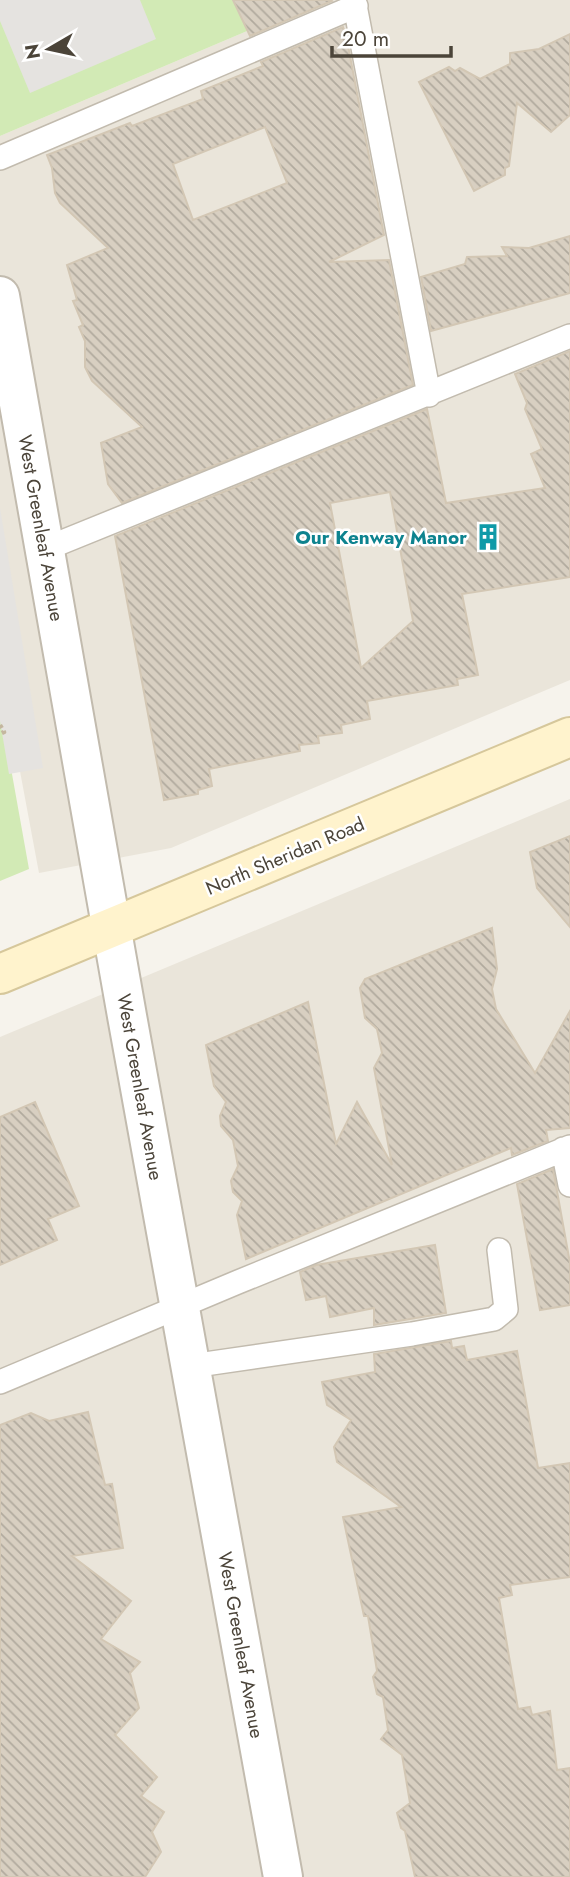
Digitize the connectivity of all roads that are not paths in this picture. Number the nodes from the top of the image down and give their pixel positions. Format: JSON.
{"nodes":[{"id":1,"x":355,"y":3,"type":"edge"},
{"id":2,"x":0,"y":158,"type":"edge"},
{"id":3,"x":0,"y":296,"type":"edge"},
{"id":4,"x":570,"y":336,"type":"edge"},
{"id":5,"x":429,"y":395,"type":"junction"},
{"id":6,"x":44,"y":549,"type":"junction"},
{"id":7,"x":570,"y":737,"type":"edge"},
{"id":8,"x":112,"y":929,"type":"junction"},
{"id":9,"x":0,"y":974,"type":"edge"},
{"id":10,"x":567,"y":1148,"type":"edge"},
{"id":11,"x":570,"y":1185,"type":"edge"},
{"id":12,"x":499,"y":1250,"type":"dead end"},
{"id":13,"x":180,"y":1306,"type":"junction"},
{"id":14,"x":191,"y":1366,"type":"junction"},
{"id":15,"x":0,"y":1382,"type":"edge"},
{"id":16,"x":283,"y":1877,"type":"edge"}],
"edges":[{"from":1,"to":2,"type":"lane"},
{"from":1,"to":5,"type":"lane"},
{"from":3,"to":6,"type":"street","name":"West Greenleaf Avenue"},
{"from":4,"to":5,"type":"lane"},
{"from":5,"to":6,"type":"lane"},
{"from":6,"to":8,"type":"street","name":"West Greenleaf Avenue"},
{"from":7,"to":8,"type":"main road","name":"North Sheridan Road"},
{"from":8,"to":9,"type":"main road","name":"North Sheridan Road"},
{"from":8,"to":13,"type":"street","name":"West Greenleaf Avenue"},
{"from":10,"to":11,"type":"lane"},
{"from":10,"to":13,"type":"lane"},
{"from":12,"to":14,"type":"lane"},
{"from":13,"to":14,"type":"street","name":"West Greenleaf Avenue"},
{"from":13,"to":15,"type":"lane"},
{"from":14,"to":16,"type":"street","name":"West Greenleaf Avenue"}]}
